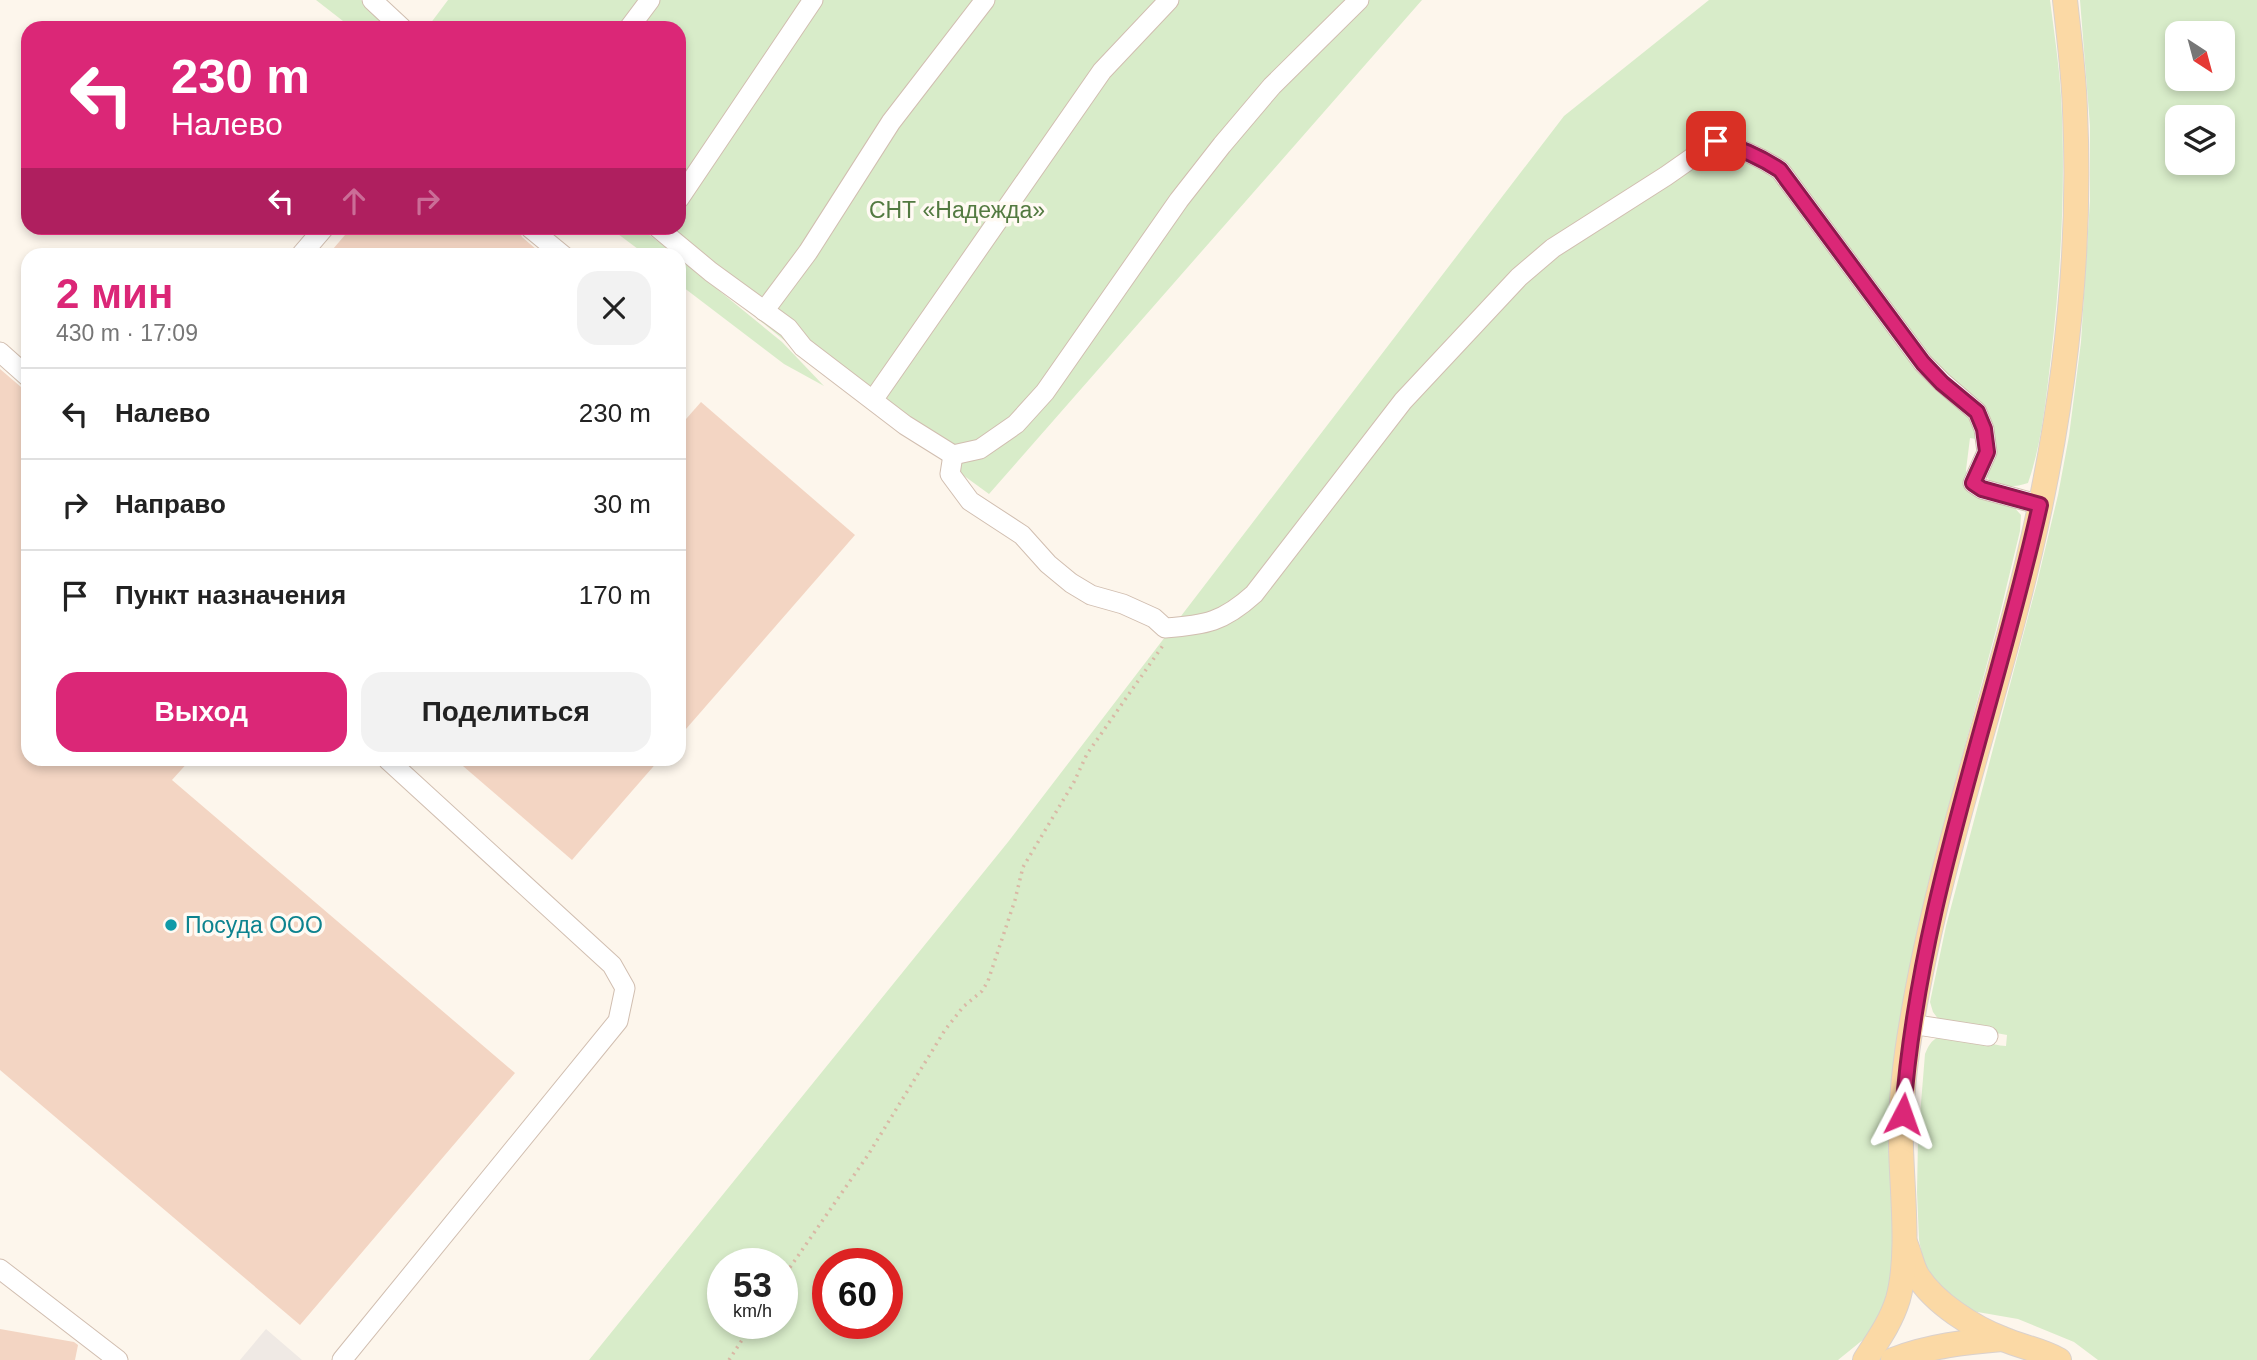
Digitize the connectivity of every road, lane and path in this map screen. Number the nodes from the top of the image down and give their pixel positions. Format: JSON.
{"nodes":[{"id":1,"x":372,"y":0,"type":"edge"},
{"id":2,"x":650,"y":0,"type":"edge"},
{"id":3,"x":813,"y":0,"type":"edge"},
{"id":4,"x":985,"y":0,"type":"edge"},
{"id":5,"x":1169,"y":0,"type":"edge"},
{"id":6,"x":1359,"y":0,"type":"edge"},
{"id":7,"x":2065,"y":0,"type":"edge"},
{"id":8,"x":394,"y":21,"type":"edge"},
{"id":9,"x":634,"y":21,"type":"edge"},
{"id":10,"x":686,"y":189,"type":"edge"},
{"id":11,"x":538,"y":235,"type":"edge"},
{"id":12,"x":666,"y":235,"type":"edge"},
{"id":13,"x":554,"y":248,"type":"edge"},
{"id":14,"x":682,"y":248,"type":"edge"},
{"id":15,"x":686,"y":251,"type":"edge"},
{"id":16,"x":764,"y":311,"type":"junction"},
{"id":17,"x":0,"y":352,"type":"edge"},
{"id":18,"x":21,"y":371,"type":"edge"},
{"id":19,"x":873,"y":400,"type":"junction"},
{"id":20,"x":953,"y":455,"type":"junction"},
{"id":21,"x":2040,"y":505,"type":"junction"},
{"id":22,"x":1165,"y":628,"type":"junction"},
{"id":23,"x":395,"y":766,"type":"edge"},
{"id":24,"x":1911,"y":1024,"type":"junction"},
{"id":25,"x":1988,"y":1036,"type":"dead end"},
{"id":26,"x":1903,"y":1238,"type":"junction"},
{"id":27,"x":798,"y":1256,"type":"edge"},
{"id":28,"x":0,"y":1269,"type":"edge"},
{"id":29,"x":743,"y":1339,"type":"edge"},
{"id":30,"x":2003,"y":1339,"type":"junction"},
{"id":31,"x":118,"y":1360,"type":"edge"},
{"id":32,"x":342,"y":1360,"type":"edge"},
{"id":33,"x":729,"y":1360,"type":"edge"},
{"id":34,"x":1865,"y":1360,"type":"edge"},
{"id":35,"x":1893,"y":1360,"type":"edge"},
{"id":36,"x":2059,"y":1360,"type":"edge"}],
"edges":[{"from":1,"to":8,"type":"lane"},
{"from":2,"to":9,"type":"lane"},
{"from":3,"to":10,"type":"lane"},
{"from":4,"to":16,"type":"lane"},
{"from":5,"to":19,"type":"lane"},
{"from":6,"to":20,"type":"lane"},
{"from":7,"to":21,"type":"main road"},
{"from":11,"to":13,"type":"lane"},
{"from":12,"to":14,"type":"lane"},
{"from":15,"to":16,"type":"lane"},
{"from":16,"to":19,"type":"lane"},
{"from":17,"to":18,"type":"lane"},
{"from":19,"to":20,"type":"lane"},
{"from":20,"to":22,"type":"lane"},
{"from":21,"to":22,"type":"lane"},
{"from":21,"to":24,"type":"main road"},
{"from":22,"to":27,"type":"path"},
{"from":23,"to":32,"type":"lane"},
{"from":24,"to":25,"type":"lane"},
{"from":24,"to":26,"type":"main road"},
{"from":26,"to":30,"type":"main road"},
{"from":26,"to":34,"type":"main road"},
{"from":28,"to":31,"type":"lane"},
{"from":29,"to":33,"type":"path"},
{"from":30,"to":35,"type":"main road"},
{"from":30,"to":36,"type":"main road"}]}
